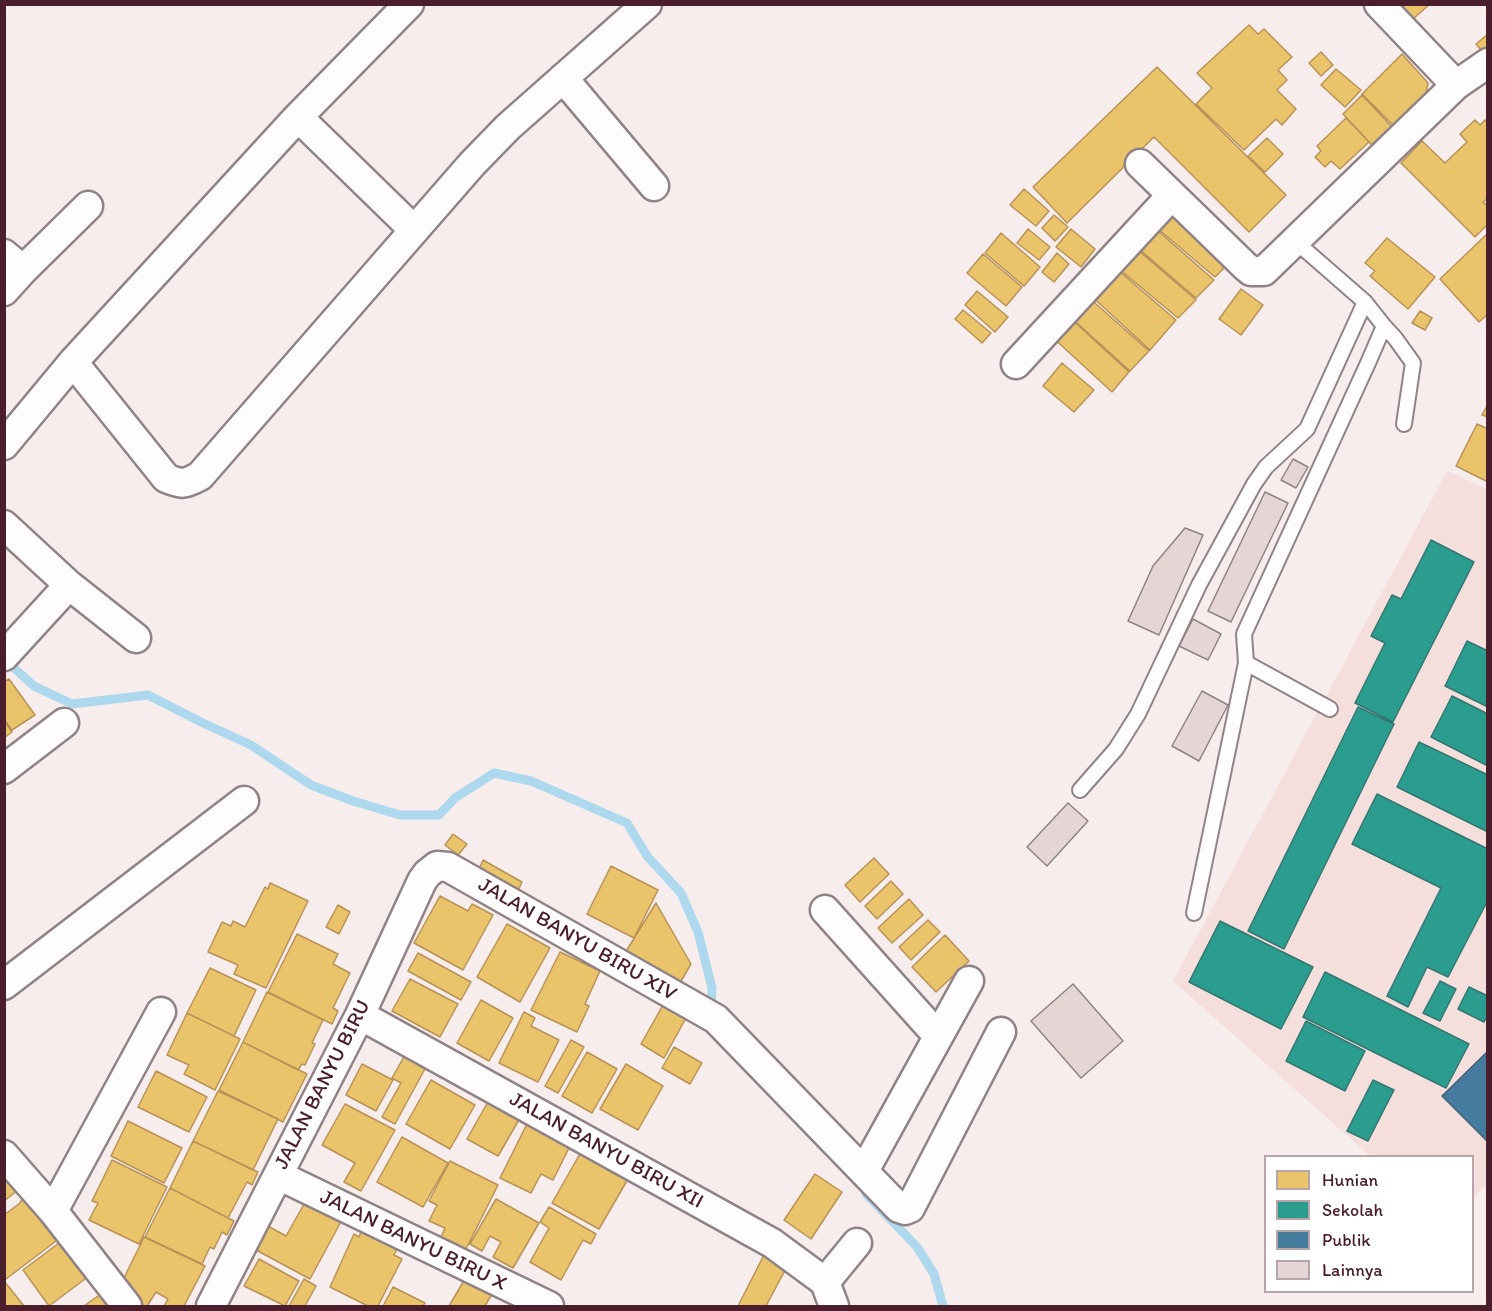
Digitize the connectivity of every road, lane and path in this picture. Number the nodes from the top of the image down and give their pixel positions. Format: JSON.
{"nodes":[{"id":1,"x":409,"y":4,"type":"edge"},
{"id":2,"x":646,"y":4,"type":"edge"},
{"id":3,"x":1379,"y":4,"type":"edge"},
{"id":4,"x":1488,"y":63,"type":"edge"},
{"id":5,"x":564,"y":78,"type":"junction"},
{"id":6,"x":1456,"y":85,"type":"junction"},
{"id":7,"x":298,"y":117,"type":"junction"},
{"id":8,"x":1140,"y":164,"type":"dead end"},
{"id":9,"x":654,"y":186,"type":"dead end"},
{"id":10,"x":1172,"y":195,"type":"junction"},
{"id":11,"x":88,"y":206,"type":"dead end"},
{"id":12,"x":414,"y":230,"type":"junction"},
{"id":13,"x":1295,"y":241,"type":"junction"},
{"id":14,"x":9,"y":259,"type":"edge"},
{"id":15,"x":4,"y":291,"type":"edge"},
{"id":16,"x":1365,"y":302,"type":"junction"},
{"id":17,"x":1384,"y":326,"type":"junction"},
{"id":18,"x":73,"y":362,"type":"junction"},
{"id":19,"x":1016,"y":364,"type":"dead end"},
{"id":20,"x":1404,"y":424,"type":"dead end"},
{"id":21,"x":4,"y":445,"type":"edge"},
{"id":22,"x":4,"y":525,"type":"edge"},
{"id":23,"x":69,"y":585,"type":"junction"},
{"id":24,"x":136,"y":638,"type":"dead end"},
{"id":25,"x":12,"y":648,"type":"edge"},
{"id":26,"x":1246,"y":663,"type":"junction"},
{"id":27,"x":1330,"y":709,"type":"dead end"},
{"id":28,"x":64,"y":723,"type":"dead end"},
{"id":29,"x":4,"y":769,"type":"edge"},
{"id":30,"x":1080,"y":790,"type":"dead end"},
{"id":31,"x":244,"y":801,"type":"dead end"},
{"id":32,"x":437,"y":866,"type":"joint"},
{"id":33,"x":825,"y":910,"type":"dead end"},
{"id":34,"x":1194,"y":913,"type":"dead end"},
{"id":35,"x":969,"y":981,"type":"dead end"},
{"id":36,"x":4,"y":985,"type":"edge"},
{"id":37,"x":161,"y":1012,"type":"dead end"},
{"id":38,"x":360,"y":1015,"type":"junction"},
{"id":39,"x":1001,"y":1032,"type":"dead end"},
{"id":40,"x":938,"y":1036,"type":"junction"},
{"id":41,"x":4,"y":1155,"type":"edge"},
{"id":42,"x":864,"y":1171,"type":"junction"},
{"id":43,"x":278,"y":1175,"type":"junction"},
{"id":44,"x":53,"y":1211,"type":"junction"},
{"id":45,"x":857,"y":1243,"type":"dead end"},
{"id":46,"x":830,"y":1294,"type":"edge"},
{"id":47,"x":127,"y":1306,"type":"edge"},
{"id":48,"x":211,"y":1306,"type":"edge"},
{"id":49,"x":549,"y":1306,"type":"edge"}],
"edges":[{"from":1,"to":7,"type":"street"},
{"from":2,"to":5,"type":"street"},
{"from":3,"to":6,"type":"street"},
{"from":4,"to":6,"type":"street"},
{"from":5,"to":9,"type":"street"},
{"from":5,"to":12,"type":"street"},
{"from":6,"to":13,"type":"street"},
{"from":7,"to":12,"type":"street"},
{"from":7,"to":18,"type":"street"},
{"from":8,"to":10,"type":"street"},
{"from":10,"to":13,"type":"street"},
{"from":10,"to":19,"type":"street"},
{"from":11,"to":14,"type":"street"},
{"from":12,"to":18,"type":"street"},
{"from":13,"to":16,"type":"lane"},
{"from":14,"to":15,"type":"street"},
{"from":16,"to":17,"type":"lane"},
{"from":16,"to":30,"type":"lane"},
{"from":17,"to":20,"type":"lane"},
{"from":17,"to":26,"type":"lane"},
{"from":18,"to":21,"type":"street"},
{"from":22,"to":23,"type":"street"},
{"from":23,"to":24,"type":"street"},
{"from":23,"to":25,"type":"street"},
{"from":26,"to":27,"type":"lane"},
{"from":26,"to":34,"type":"lane"},
{"from":28,"to":29,"type":"street"},
{"from":31,"to":36,"type":"street"},
{"from":32,"to":38,"type":"street","name":"JALAN BANYU BIRU"},
{"from":32,"to":42,"type":"street","name":"JALAN BANYU BIRU XIV"},
{"from":33,"to":40,"type":"street"},
{"from":35,"to":40,"type":"street"},
{"from":37,"to":44,"type":"street"},
{"from":38,"to":43,"type":"street","name":"JALAN BANYU BIRU"},
{"from":38,"to":46,"type":"street","name":"JALAN BANYU BIRU XII"},
{"from":39,"to":42,"type":"street","name":"JALAN BANYU BIRU XIV"},
{"from":40,"to":42,"type":"street"},
{"from":41,"to":44,"type":"street"},
{"from":43,"to":48,"type":"street","name":"JALAN BANYU BIRU"},
{"from":43,"to":49,"type":"street","name":"JALAN BANYU BIRU X"},
{"from":44,"to":47,"type":"street"},
{"from":45,"to":46,"type":"street"}]}
